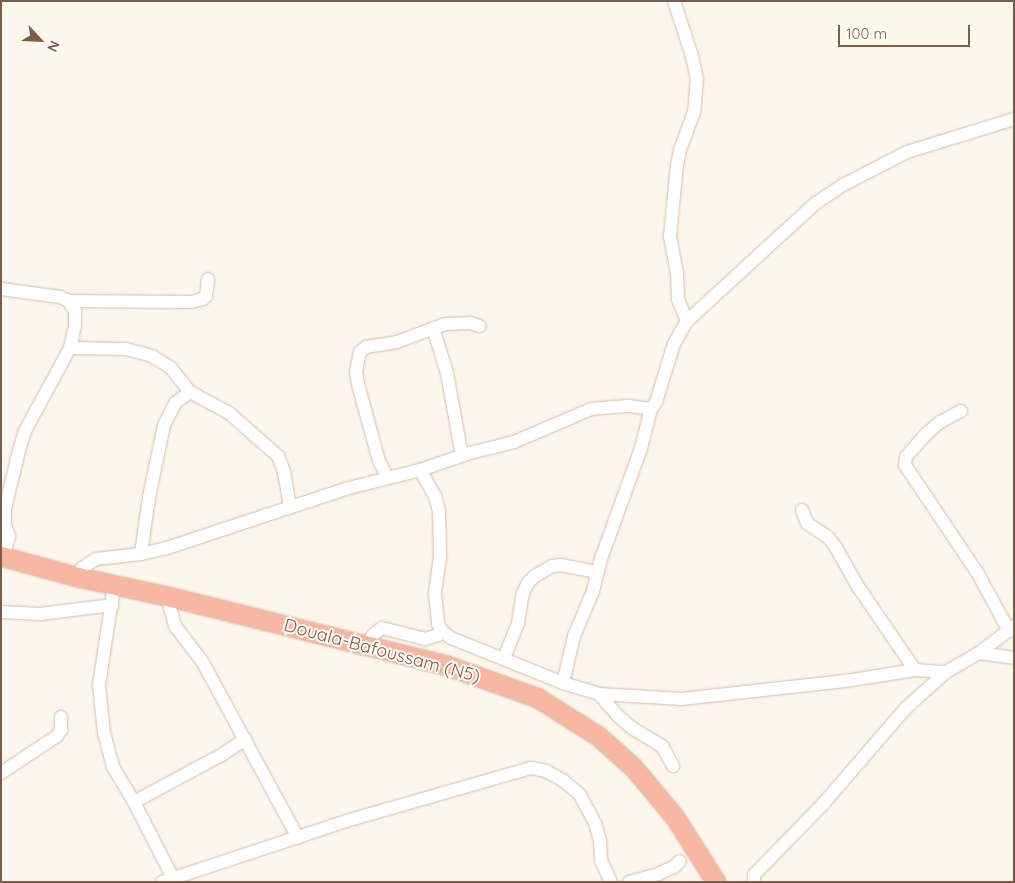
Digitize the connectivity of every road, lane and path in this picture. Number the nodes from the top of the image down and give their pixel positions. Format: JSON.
{"nodes":[{"id":1,"x":674,"y":1,"type":"edge"},
{"id":2,"x":1014,"y":119,"type":"edge"},
{"id":3,"x":208,"y":279,"type":"dead end"},
{"id":4,"x":1,"y":289,"type":"edge"},
{"id":5,"x":69,"y":301,"type":"junction"},
{"id":6,"x":687,"y":321,"type":"junction"},
{"id":7,"x":480,"y":326,"type":"dead end"},
{"id":8,"x":433,"y":328,"type":"junction"},
{"id":9,"x":70,"y":348,"type":"junction"},
{"id":10,"x":190,"y":392,"type":"junction"},
{"id":11,"x":651,"y":410,"type":"junction"},
{"id":12,"x":960,"y":411,"type":"dead end"},
{"id":13,"x":462,"y":456,"type":"junction"},
{"id":14,"x":420,"y":470,"type":"junction"},
{"id":15,"x":388,"y":478,"type":"junction"},
{"id":16,"x":290,"y":507,"type":"junction"},
{"id":17,"x":802,"y":510,"type":"dead end"},
{"id":18,"x":141,"y":554,"type":"junction"},
{"id":19,"x":2,"y":556,"type":"edge"},
{"id":20,"x":597,"y":572,"type":"junction"},
{"id":21,"x":78,"y":577,"type":"junction"},
{"id":22,"x":114,"y":586,"type":"junction"},
{"id":23,"x":167,"y":596,"type":"junction"},
{"id":24,"x":112,"y":605,"type":"junction"},
{"id":25,"x":1,"y":612,"type":"edge"},
{"id":26,"x":1011,"y":628,"type":"edge"},
{"id":27,"x":442,"y":631,"type":"junction"},
{"id":28,"x":366,"y":646,"type":"junction"},
{"id":29,"x":978,"y":653,"type":"junction"},
{"id":30,"x":504,"y":658,"type":"junction"},
{"id":31,"x":1014,"y":658,"type":"edge"},
{"id":32,"x":915,"y":670,"type":"junction"},
{"id":33,"x":946,"y":672,"type":"junction"},
{"id":34,"x":563,"y":683,"type":"junction"},
{"id":35,"x":599,"y":694,"type":"junction"},
{"id":36,"x":61,"y":717,"type":"dead end"},
{"id":37,"x":245,"y":739,"type":"junction"},
{"id":38,"x":673,"y":766,"type":"dead end"},
{"id":39,"x":1,"y":773,"type":"edge"},
{"id":40,"x":134,"y":802,"type":"junction"},
{"id":41,"x":298,"y":838,"type":"junction"},
{"id":42,"x":680,"y":861,"type":"dead end"},
{"id":43,"x":170,"y":881,"type":"edge"},
{"id":44,"x":610,"y":882,"type":"edge"},
{"id":45,"x":629,"y":882,"type":"edge"},
{"id":46,"x":716,"y":882,"type":"edge"},
{"id":47,"x":754,"y":882,"type":"edge"}],
"edges":[{"from":1,"to":6,"type":"street"},
{"from":2,"to":6,"type":"street"},
{"from":3,"to":5,"type":"street"},
{"from":4,"to":5,"type":"street"},
{"from":5,"to":9,"type":"street"},
{"from":6,"to":11,"type":"street"},
{"from":7,"to":8,"type":"street"},
{"from":8,"to":13,"type":"street"},
{"from":8,"to":15,"type":"street"},
{"from":9,"to":10,"type":"street"},
{"from":9,"to":19,"type":"street"},
{"from":10,"to":16,"type":"street"},
{"from":10,"to":18,"type":"street"},
{"from":11,"to":13,"type":"street"},
{"from":11,"to":20,"type":"street"},
{"from":12,"to":26,"type":"street"},
{"from":13,"to":14,"type":"street"},
{"from":14,"to":15,"type":"street"},
{"from":14,"to":27,"type":"street"},
{"from":15,"to":16,"type":"street"},
{"from":16,"to":18,"type":"street"},
{"from":17,"to":32,"type":"street"},
{"from":18,"to":21,"type":"street"},
{"from":19,"to":21,"type":"highway","name":"Douala-Bafoussam (N5)"},
{"from":20,"to":30,"type":"street"},
{"from":20,"to":34,"type":"street"},
{"from":21,"to":22,"type":"highway","name":"Douala-Bafoussam (N5)"},
{"from":22,"to":23,"type":"highway","name":"Douala-Bafoussam (N5)"},
{"from":22,"to":24,"type":"street"},
{"from":23,"to":28,"type":"highway","name":"Douala-Bafoussam (N5)"},
{"from":23,"to":37,"type":"street"},
{"from":24,"to":25,"type":"street"},
{"from":24,"to":40,"type":"street"},
{"from":26,"to":29,"type":"street"},
{"from":27,"to":28,"type":"street"},
{"from":27,"to":30,"type":"street"},
{"from":28,"to":46,"type":"highway","name":"Douala-Bafoussam (N5)"},
{"from":29,"to":31,"type":"street"},
{"from":29,"to":33,"type":"street"},
{"from":30,"to":34,"type":"street"},
{"from":32,"to":33,"type":"street"},
{"from":32,"to":35,"type":"street"},
{"from":33,"to":47,"type":"street"},
{"from":34,"to":35,"type":"street"},
{"from":35,"to":38,"type":"street"},
{"from":36,"to":39,"type":"street"},
{"from":37,"to":40,"type":"street"},
{"from":37,"to":41,"type":"street"},
{"from":40,"to":43,"type":"street"},
{"from":41,"to":43,"type":"street"},
{"from":41,"to":44,"type":"street"},
{"from":42,"to":45,"type":"street"}]}
